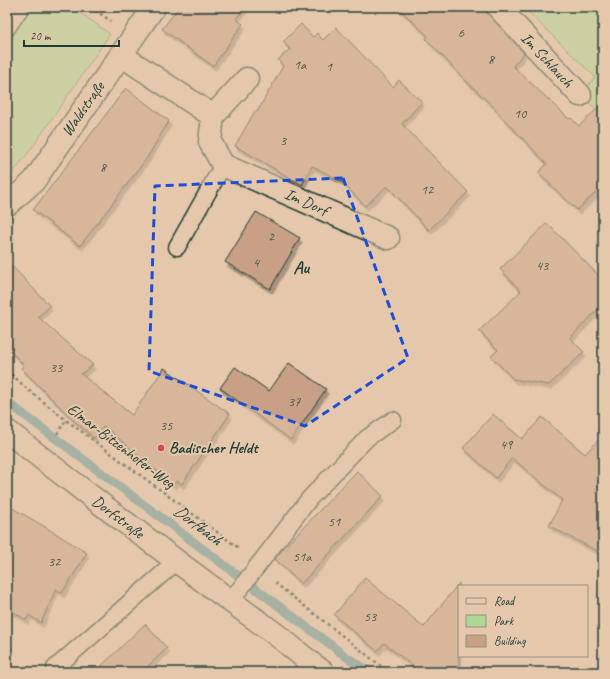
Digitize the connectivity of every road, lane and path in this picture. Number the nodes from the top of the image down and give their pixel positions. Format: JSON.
{"nodes":[{"id":1,"x":21,"y":7,"type":"edge"},
{"id":2,"x":154,"y":7,"type":"edge"},
{"id":3,"x":498,"y":7,"type":"edge"},
{"id":4,"x":7,"y":28,"type":"edge"},
{"id":5,"x":121,"y":54,"type":"junction"},
{"id":6,"x":247,"y":79,"type":"dead end"},
{"id":7,"x":580,"y":95,"type":"dead end"},
{"id":8,"x":213,"y":116,"type":"junction"},
{"id":9,"x":223,"y":165,"type":"junction"},
{"id":10,"x":7,"y":205,"type":"edge"},
{"id":11,"x":388,"y":238,"type":"dead end"},
{"id":12,"x":177,"y":247,"type":"dead end"},
{"id":13,"x":7,"y":370,"type":"edge"},
{"id":14,"x":66,"y":420,"type":"junction"},
{"id":15,"x":393,"y":420,"type":"dead end"},
{"id":16,"x":62,"y":427,"type":"dead end"},
{"id":17,"x":7,"y":432,"type":"edge"},
{"id":18,"x":176,"y":561,"type":"junction"},
{"id":19,"x":254,"y":569,"type":"junction"},
{"id":20,"x":234,"y":595,"type":"junction"},
{"id":21,"x":55,"y":668,"type":"dead end"},
{"id":22,"x":323,"y":672,"type":"edge"},
{"id":23,"x":392,"y":672,"type":"edge"}],
"edges":[{"from":1,"to":4,"type":"lane"},
{"from":2,"to":5,"type":"street","name":"Waldstraße"},
{"from":3,"to":7,"type":"street","name":"Im Schlauch"},
{"from":5,"to":8,"type":"street"},
{"from":5,"to":10,"type":"street","name":"Waldstraße"},
{"from":6,"to":8,"type":"street"},
{"from":8,"to":9,"type":"street"},
{"from":9,"to":11,"type":"street","name":"Im Dorf"},
{"from":9,"to":12,"type":"lane"},
{"from":13,"to":14,"type":"path","name":"Elmar-Bitzenhofer-Weg"},
{"from":14,"to":16,"type":"path"},
{"from":14,"to":19,"type":"path","name":"Elmar-Bitzenhofer-Weg"},
{"from":15,"to":19,"type":"lane"},
{"from":17,"to":18,"type":"street","name":"Dorfstraße"},
{"from":18,"to":20,"type":"street","name":"Dorfstraße"},
{"from":18,"to":21,"type":"lane"},
{"from":19,"to":20,"type":"lane"},
{"from":19,"to":23,"type":"path","name":"Elmar-Bitzenhofer-Weg"},
{"from":20,"to":22,"type":"street","name":"Dorfstraße"}]}
